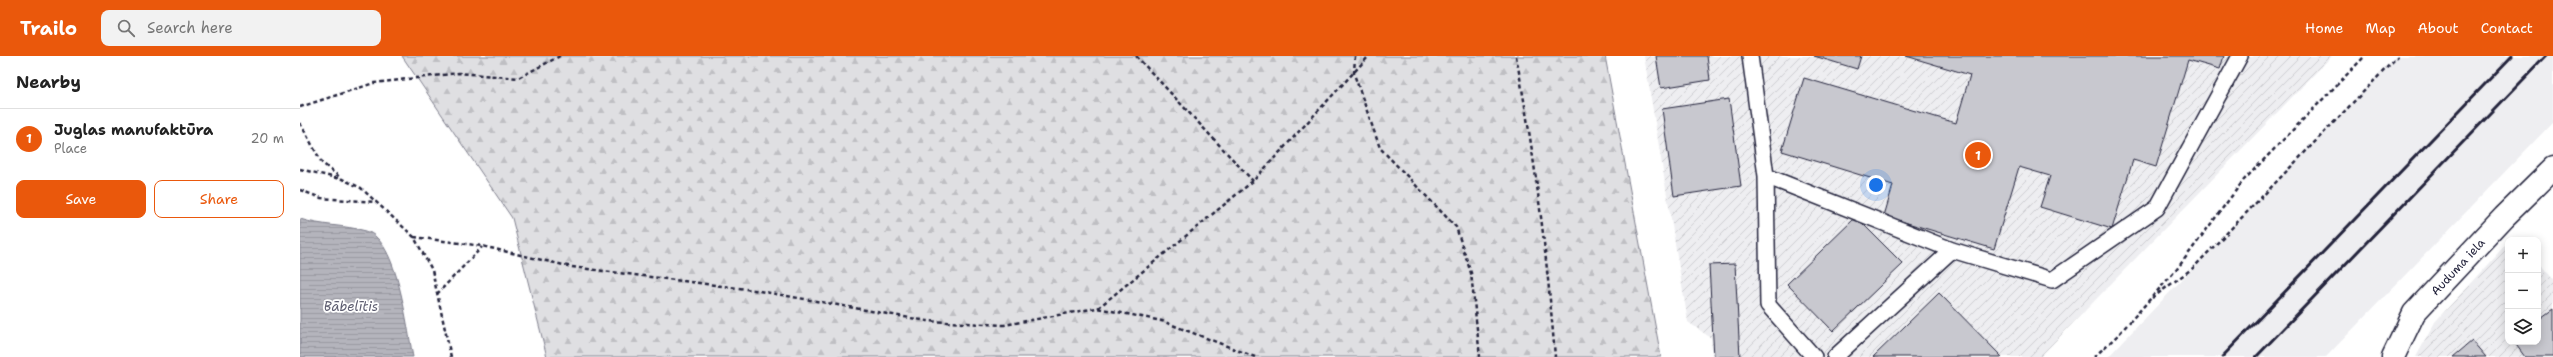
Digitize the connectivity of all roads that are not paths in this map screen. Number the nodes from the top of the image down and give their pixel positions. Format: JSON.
{"nodes":[{"id":1,"x":1750,"y":56,"type":"edge"},
{"id":2,"x":2240,"y":56,"type":"edge"},
{"id":3,"x":2553,"y":168,"type":"edge"},
{"id":4,"x":1766,"y":176,"type":"junction"},
{"id":5,"x":1952,"y":250,"type":"junction"},
{"id":6,"x":1814,"y":357,"type":"edge"},
{"id":7,"x":1835,"y":357,"type":"edge"},
{"id":8,"x":2393,"y":357,"type":"edge"}],
"edges":[{"from":1,"to":4,"type":"lane"},
{"from":2,"to":5,"type":"lane"},
{"from":3,"to":8,"type":"street","name":"Auduma iela"},
{"from":4,"to":5,"type":"lane"},
{"from":4,"to":6,"type":"lane"},
{"from":5,"to":7,"type":"lane"}]}
